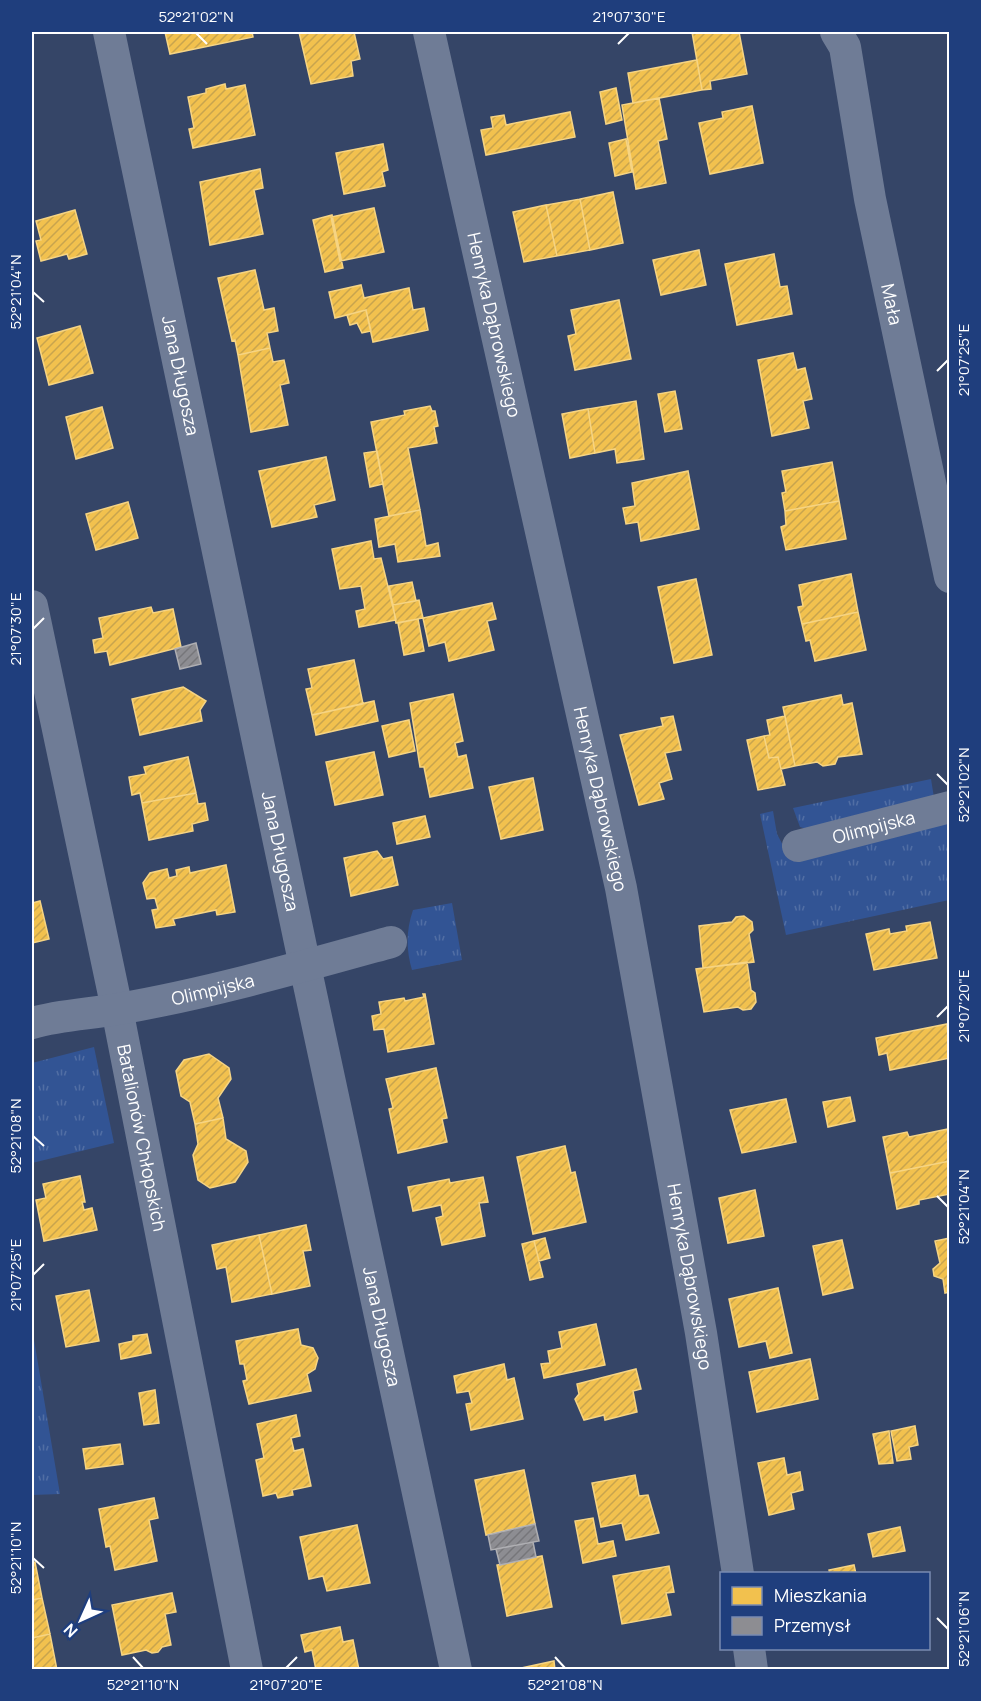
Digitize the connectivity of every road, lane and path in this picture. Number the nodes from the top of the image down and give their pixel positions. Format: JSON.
{"nodes":[{"id":1,"x":109,"y":32,"type":"edge"},
{"id":2,"x":429,"y":32,"type":"edge"},
{"id":3,"x":836,"y":32,"type":"edge"},
{"id":4,"x":950,"y":577,"type":"edge"},
{"id":5,"x":32,"y":606,"type":"edge"},
{"id":6,"x":950,"y":807,"type":"edge"},
{"id":7,"x":798,"y":846,"type":"dead end"},
{"id":8,"x":391,"y":942,"type":"dead end"},
{"id":9,"x":305,"y":966,"type":"junction"},
{"id":10,"x":117,"y":1010,"type":"junction"},
{"id":11,"x":32,"y":1023,"type":"edge"},
{"id":12,"x":738,"y":1572,"type":"edge"},
{"id":13,"x":749,"y":1650,"type":"edge"},
{"id":14,"x":247,"y":1670,"type":"edge"},
{"id":15,"x":456,"y":1670,"type":"edge"},
{"id":16,"x":752,"y":1670,"type":"edge"}],
"edges":[{"from":1,"to":9,"type":"street","name":"Jana Długosza"},
{"from":2,"to":12,"type":"street","name":"Henryka Dąbrowskiego"},
{"from":3,"to":4,"type":"street","name":"Mała"},
{"from":5,"to":10,"type":"street","name":"Batalionów Chłopskich"},
{"from":6,"to":7,"type":"street","name":"Olimpijska"},
{"from":8,"to":9,"type":"street","name":"Olimpijska"},
{"from":9,"to":10,"type":"street","name":"Olimpijska"},
{"from":9,"to":15,"type":"street","name":"Jana Długosza"},
{"from":10,"to":11,"type":"street","name":"Olimpijska"},
{"from":10,"to":14,"type":"street","name":"Batalionów Chłopskich"},
{"from":13,"to":16,"type":"street"}]}
